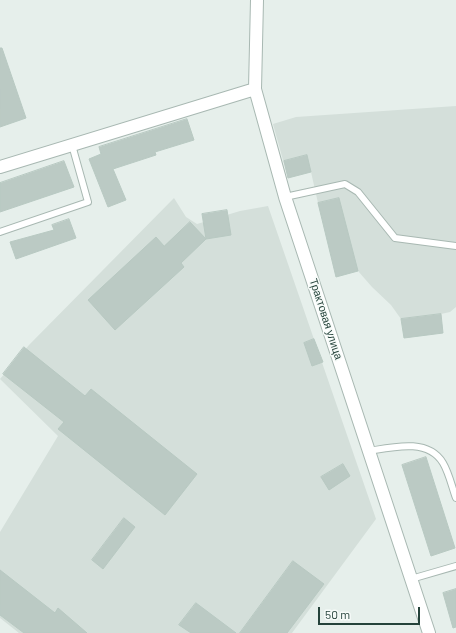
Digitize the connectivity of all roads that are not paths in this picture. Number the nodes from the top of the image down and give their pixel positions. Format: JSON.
{"nodes":[{"id":1,"x":258,"y":0,"type":"edge"},
{"id":2,"x":255,"y":89,"type":"junction"},
{"id":3,"x":72,"y":145,"type":"junction"},
{"id":4,"x":0,"y":167,"type":"edge"},
{"id":5,"x":285,"y":197,"type":"junction"},
{"id":6,"x":0,"y":232,"type":"edge"},
{"id":7,"x":456,"y":246,"type":"edge"},
{"id":8,"x":369,"y":452,"type":"junction"},
{"id":9,"x":456,"y":498,"type":"edge"},
{"id":10,"x":456,"y":566,"type":"edge"},
{"id":11,"x":411,"y":579,"type":"junction"},
{"id":12,"x":429,"y":633,"type":"edge"}],
"edges":[{"from":1,"to":2,"type":"street","name":"Трактовая улица"},
{"from":2,"to":3,"type":"street"},
{"from":2,"to":5,"type":"street","name":"Трактовая улица"},
{"from":3,"to":4,"type":"street"},
{"from":3,"to":6,"type":"lane"},
{"from":5,"to":7,"type":"lane"},
{"from":5,"to":8,"type":"street","name":"Трактовая улица"},
{"from":8,"to":9,"type":"lane"},
{"from":8,"to":11,"type":"street","name":"Трактовая улица"},
{"from":10,"to":11,"type":"lane"},
{"from":11,"to":12,"type":"street","name":"Трактовая улица"}]}
